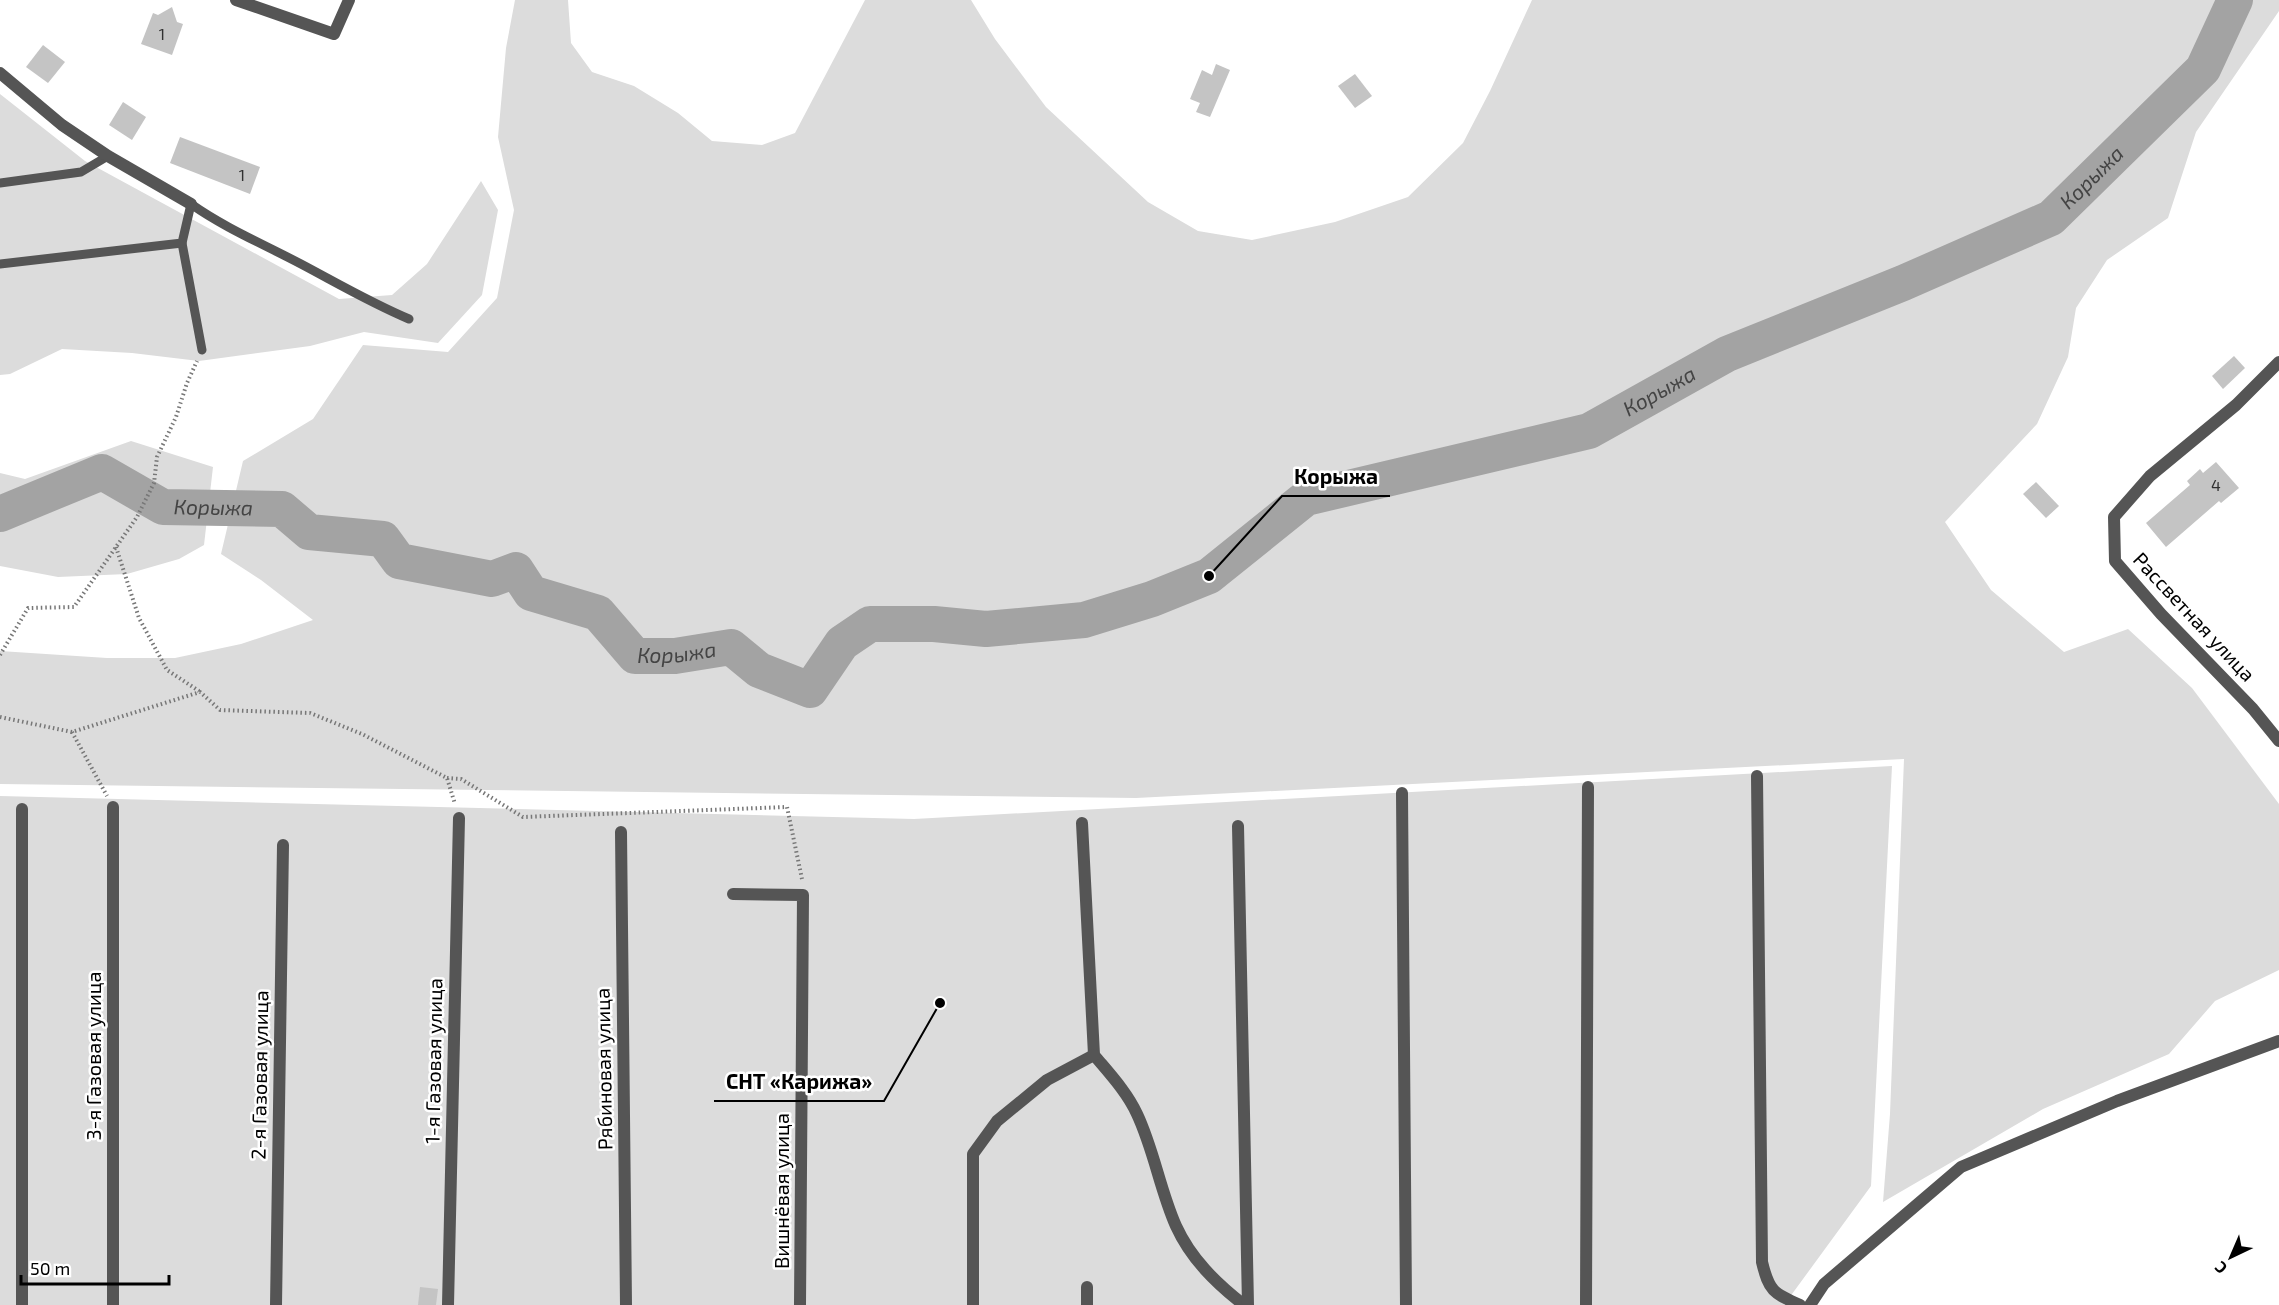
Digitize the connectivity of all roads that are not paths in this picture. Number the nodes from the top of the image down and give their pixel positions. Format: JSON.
{"nodes":[{"id":1,"x":236,"y":0,"type":"edge"},
{"id":2,"x":349,"y":0,"type":"edge"},
{"id":3,"x":0,"y":73,"type":"edge"},
{"id":4,"x":108,"y":156,"type":"junction"},
{"id":5,"x":0,"y":183,"type":"edge"},
{"id":6,"x":191,"y":204,"type":"junction"},
{"id":7,"x":182,"y":243,"type":"junction"},
{"id":8,"x":0,"y":264,"type":"edge"},
{"id":9,"x":409,"y":319,"type":"dead end"},
{"id":10,"x":202,"y":350,"type":"road end"},
{"id":11,"x":2279,"y":362,"type":"edge"},
{"id":12,"x":2279,"y":741,"type":"edge"},
{"id":13,"x":1757,"y":776,"type":"dead end"},
{"id":14,"x":1588,"y":787,"type":"dead end"},
{"id":15,"x":1402,"y":793,"type":"dead end"},
{"id":16,"x":113,"y":807,"type":"road end"},
{"id":17,"x":22,"y":809,"type":"dead end"},
{"id":18,"x":459,"y":818,"type":"road end"},
{"id":19,"x":1083,"y":823,"type":"dead end"},
{"id":20,"x":1238,"y":826,"type":"dead end"},
{"id":21,"x":621,"y":832,"type":"dead end"},
{"id":22,"x":283,"y":845,"type":"dead end"},
{"id":23,"x":733,"y":894,"type":"dead end"},
{"id":24,"x":2279,"y":1041,"type":"edge"},
{"id":25,"x":1094,"y":1055,"type":"junction"},
{"id":26,"x":1087,"y":1287,"type":"dead end"},
{"id":27,"x":21,"y":1305,"type":"edge"},
{"id":28,"x":113,"y":1305,"type":"edge"},
{"id":29,"x":276,"y":1305,"type":"edge"},
{"id":30,"x":448,"y":1305,"type":"edge"},
{"id":31,"x":627,"y":1305,"type":"edge"},
{"id":32,"x":800,"y":1305,"type":"edge"},
{"id":33,"x":973,"y":1305,"type":"edge"},
{"id":34,"x":1087,"y":1305,"type":"edge"},
{"id":35,"x":1246,"y":1305,"type":"edge"},
{"id":36,"x":1406,"y":1305,"type":"edge"},
{"id":37,"x":1586,"y":1305,"type":"edge"},
{"id":38,"x":1800,"y":1305,"type":"edge"},
{"id":39,"x":1810,"y":1305,"type":"edge"}],
"edges":[{"from":1,"to":2,"type":"street"},
{"from":3,"to":4,"type":"street"},
{"from":4,"to":5,"type":"lane"},
{"from":4,"to":6,"type":"street"},
{"from":6,"to":7,"type":"lane"},
{"from":6,"to":9,"type":"lane"},
{"from":7,"to":8,"type":"lane"},
{"from":7,"to":10,"type":"lane"},
{"from":11,"to":12,"type":"street","name":"Рассветная улица"},
{"from":13,"to":38,"type":"street"},
{"from":14,"to":37,"type":"street"},
{"from":15,"to":36,"type":"street"},
{"from":16,"to":28,"type":"street","name":"3-я Газовая улица"},
{"from":17,"to":27,"type":"street"},
{"from":18,"to":30,"type":"street","name":"1-я Газовая улица"},
{"from":19,"to":25,"type":"street"},
{"from":20,"to":35,"type":"street"},
{"from":21,"to":31,"type":"street","name":"Рябиновая улица"},
{"from":22,"to":29,"type":"street","name":"2-я Газовая улица"},
{"from":23,"to":32,"type":"street","name":"Вишнёвая улица"},
{"from":24,"to":39,"type":"street"},
{"from":25,"to":33,"type":"street"},
{"from":25,"to":35,"type":"street"},
{"from":26,"to":34,"type":"street"}]}
